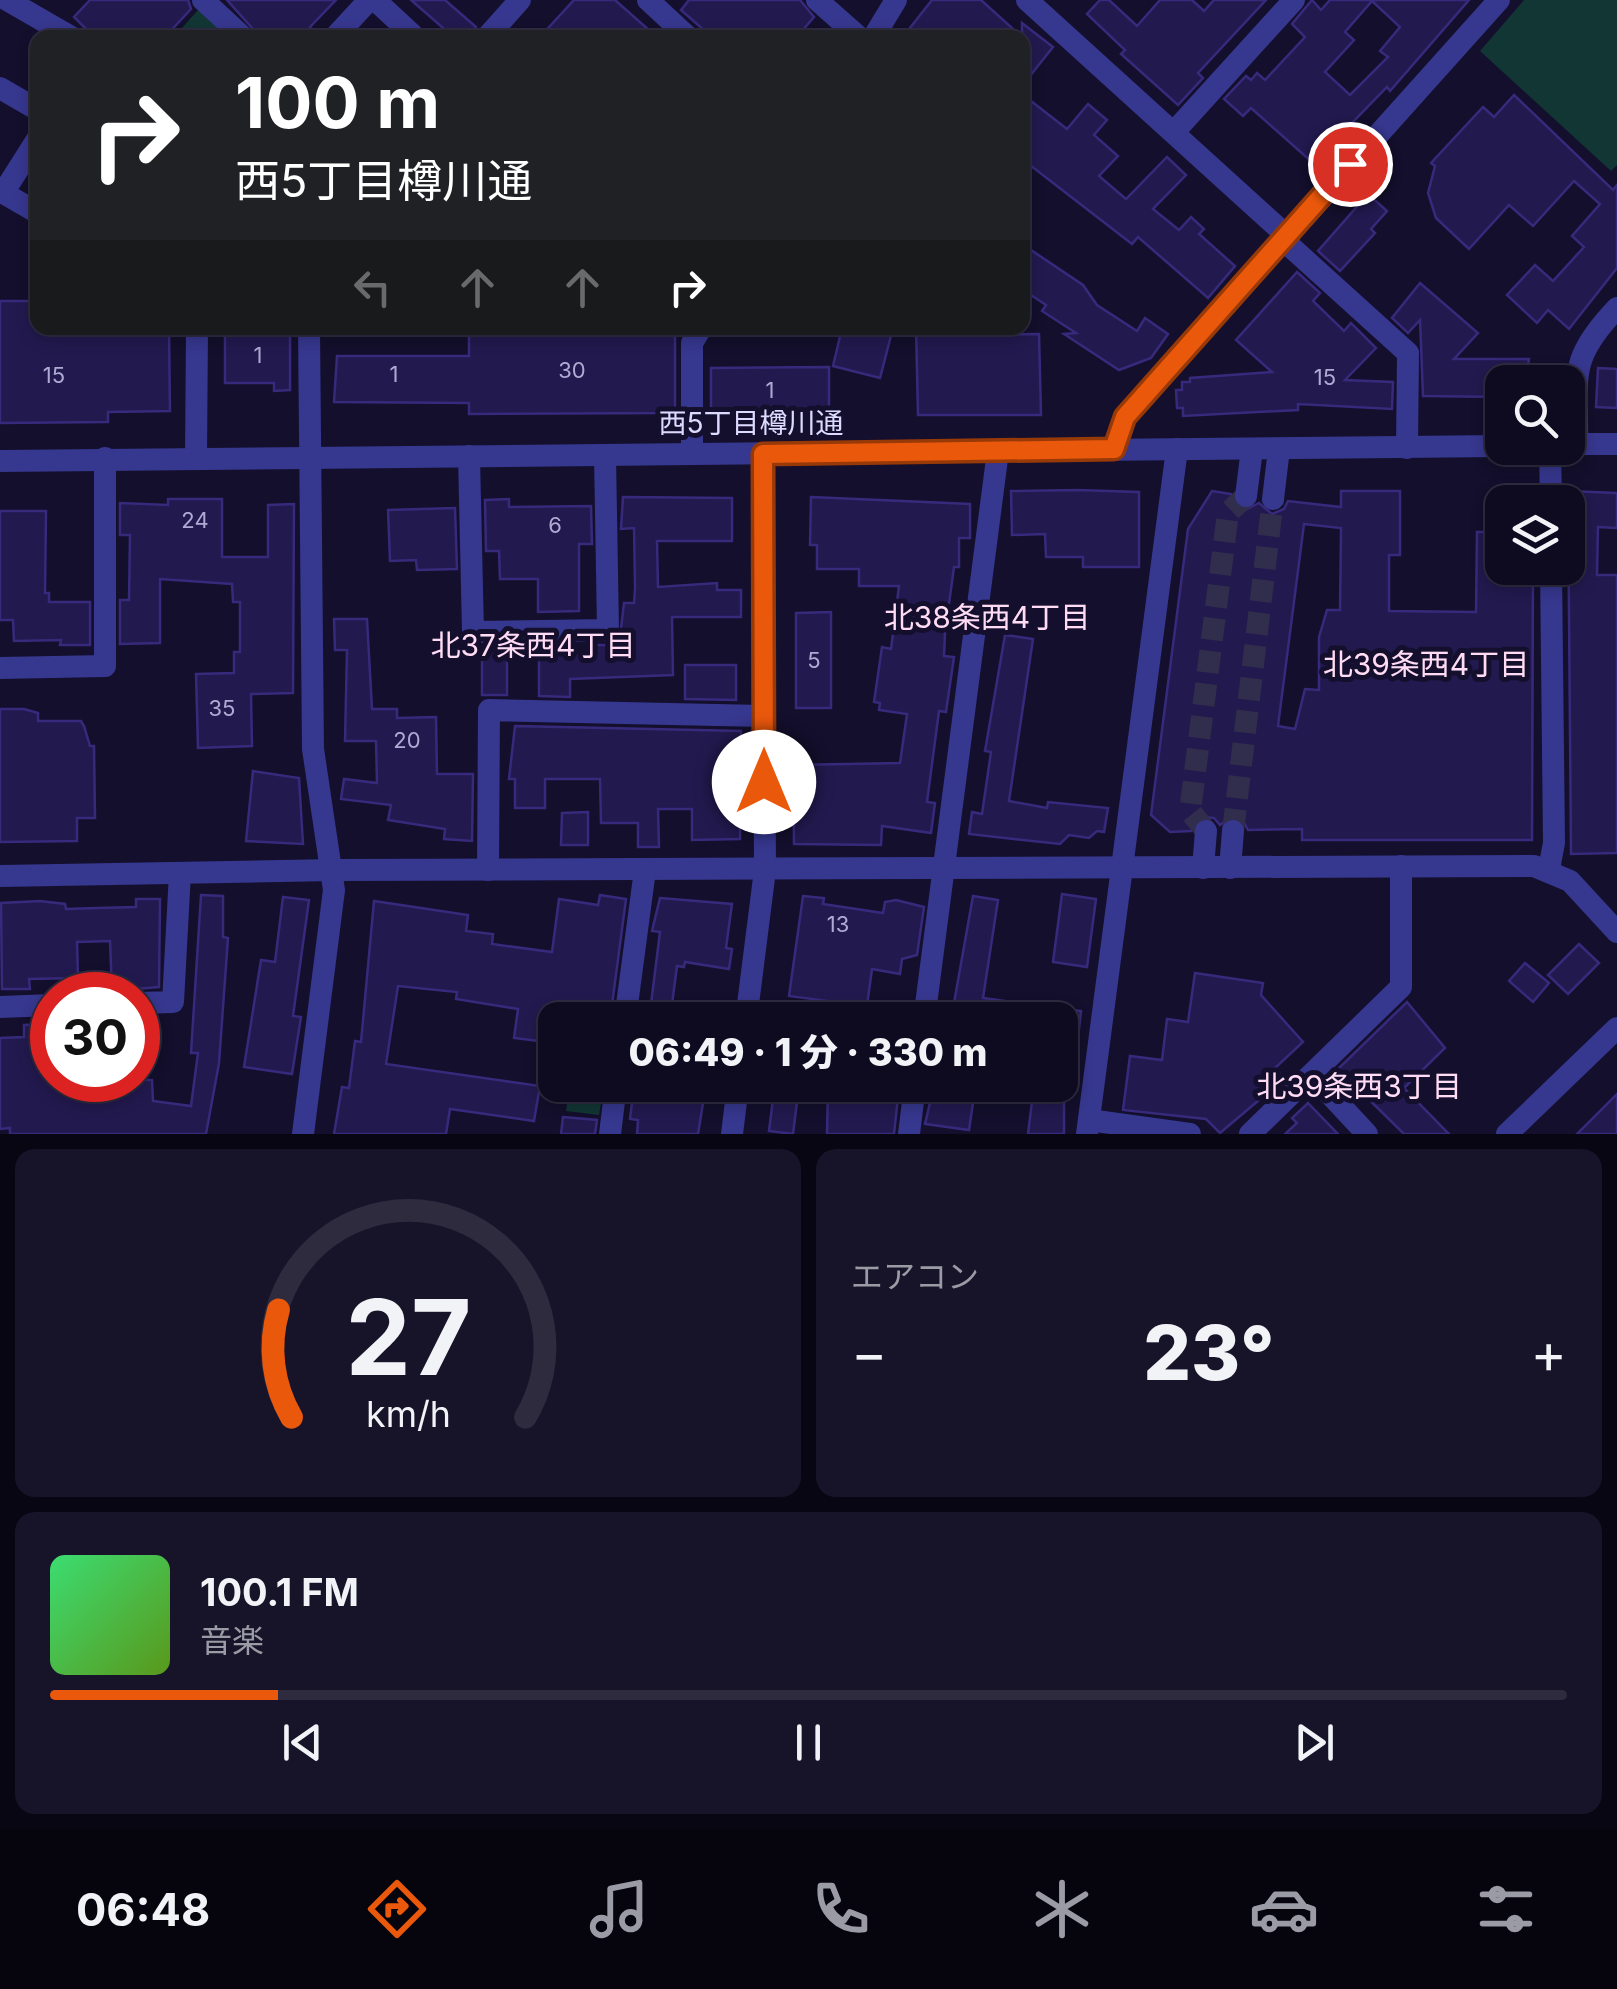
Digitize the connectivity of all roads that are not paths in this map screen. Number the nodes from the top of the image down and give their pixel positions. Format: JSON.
{"nodes":[{"id":1,"x":7,"y":0,"type":"edge"},
{"id":2,"x":203,"y":0,"type":"edge"},
{"id":3,"x":372,"y":0,"type":"edge"},
{"id":4,"x":520,"y":0,"type":"edge"},
{"id":5,"x":648,"y":0,"type":"edge"},
{"id":6,"x":817,"y":0,"type":"edge"},
{"id":7,"x":896,"y":0,"type":"edge"},
{"id":8,"x":1294,"y":0,"type":"edge"},
{"id":9,"x":1498,"y":0,"type":"edge"},
{"id":10,"x":1040,"y":4,"type":"edge"},
{"id":11,"x":58,"y":30,"type":"edge"},
{"id":12,"x":235,"y":30,"type":"edge"},
{"id":13,"x":342,"y":30,"type":"edge"},
{"id":14,"x":407,"y":30,"type":"edge"},
{"id":15,"x":493,"y":30,"type":"edge"},
{"id":16,"x":680,"y":30,"type":"edge"},
{"id":17,"x":851,"y":30,"type":"edge"},
{"id":18,"x":878,"y":30,"type":"edge"},
{"id":19,"x":0,"y":88,"type":"edge"},
{"id":20,"x":30,"y":105,"type":"edge"},
{"id":21,"x":1174,"y":132,"type":"junction"},
{"id":22,"x":30,"y":150,"type":"edge"},
{"id":23,"x":2,"y":192,"type":"edge"},
{"id":24,"x":30,"y":209,"type":"edge"},
{"id":25,"x":1286,"y":235,"type":"junction"},
{"id":26,"x":1617,"y":308,"type":"edge"},
{"id":27,"x":197,"y":335,"type":"edge"},
{"id":28,"x":309,"y":335,"type":"edge"},
{"id":29,"x":697,"y":335,"type":"edge"},
{"id":30,"x":1579,"y":365,"type":"edge"},
{"id":31,"x":1585,"y":444,"type":"edge"},
{"id":32,"x":1617,"y":444,"type":"edge"},
{"id":33,"x":1485,"y":446,"type":"edge"},
{"id":34,"x":1279,"y":448,"type":"junction"},
{"id":35,"x":1406,"y":448,"type":"junction"},
{"id":36,"x":1114,"y":449,"type":"junction"},
{"id":37,"x":1177,"y":449,"type":"junction"},
{"id":38,"x":1252,"y":449,"type":"junction"},
{"id":39,"x":998,"y":451,"type":"junction"},
{"id":40,"x":605,"y":454,"type":"junction"},
{"id":41,"x":692,"y":454,"type":"junction"},
{"id":42,"x":763,"y":454,"type":"junction"},
{"id":43,"x":311,"y":456,"type":"junction"},
{"id":44,"x":469,"y":456,"type":"junction"},
{"id":45,"x":105,"y":458,"type":"junction"},
{"id":46,"x":196,"y":458,"type":"junction"},
{"id":47,"x":0,"y":461,"type":"edge"},
{"id":48,"x":1246,"y":496,"type":"tunnel mouth"},
{"id":49,"x":1273,"y":499,"type":"tunnel mouth"},
{"id":50,"x":1551,"y":585,"type":"edge"},
{"id":51,"x":0,"y":668,"type":"edge"},
{"id":52,"x":764,"y":716,"type":"junction"},
{"id":53,"x":1233,"y":830,"type":"tunnel mouth"},
{"id":54,"x":1206,"y":831,"type":"tunnel mouth"},
{"id":55,"x":1401,"y":866,"type":"junction"},
{"id":56,"x":1123,"y":868,"type":"junction"},
{"id":57,"x":1203,"y":868,"type":"junction"},
{"id":58,"x":1230,"y":868,"type":"junction"},
{"id":59,"x":944,"y":869,"type":"junction"},
{"id":60,"x":1549,"y":869,"type":"junction"},
{"id":61,"x":334,"y":870,"type":"junction"},
{"id":62,"x":488,"y":870,"type":"junction"},
{"id":63,"x":645,"y":870,"type":"junction"},
{"id":64,"x":764,"y":870,"type":"junction"},
{"id":65,"x":180,"y":873,"type":"junction"},
{"id":66,"x":0,"y":876,"type":"edge"},
{"id":67,"x":1617,"y":932,"type":"edge"},
{"id":68,"x":160,"y":1002,"type":"edge"},
{"id":69,"x":627,"y":1002,"type":"edge"},
{"id":70,"x":748,"y":1002,"type":"edge"},
{"id":71,"x":926,"y":1002,"type":"edge"},
{"id":72,"x":30,"y":1006,"type":"edge"},
{"id":73,"x":0,"y":1007,"type":"edge"},
{"id":74,"x":1617,"y":1028,"type":"edge"},
{"id":75,"x":1312,"y":1075,"type":"junction"},
{"id":76,"x":614,"y":1102,"type":"edge"},
{"id":77,"x":736,"y":1102,"type":"edge"},
{"id":78,"x":913,"y":1102,"type":"edge"},
{"id":79,"x":1088,"y":1127,"type":"edge"},
{"id":80,"x":304,"y":1134,"type":"edge"},
{"id":81,"x":610,"y":1134,"type":"edge"},
{"id":82,"x":732,"y":1134,"type":"edge"},
{"id":83,"x":908,"y":1134,"type":"edge"},
{"id":84,"x":1190,"y":1134,"type":"edge"},
{"id":85,"x":1250,"y":1134,"type":"edge"},
{"id":86,"x":1367,"y":1134,"type":"edge"},
{"id":87,"x":1507,"y":1134,"type":"edge"}],
"edges":[{"from":1,"to":11,"type":"street"},
{"from":2,"to":12,"type":"street"},
{"from":3,"to":13,"type":"street"},
{"from":3,"to":14,"type":"street"},
{"from":4,"to":15,"type":"street"},
{"from":5,"to":16,"type":"street"},
{"from":6,"to":17,"type":"street"},
{"from":7,"to":18,"type":"street"},
{"from":8,"to":21,"type":"street"},
{"from":9,"to":25,"type":"street"},
{"from":10,"to":21,"type":"street"},
{"from":19,"to":20,"type":"street"},
{"from":21,"to":25,"type":"street"},
{"from":22,"to":23,"type":"street"},
{"from":23,"to":24,"type":"street"},
{"from":25,"to":35,"type":"street"},
{"from":25,"to":36,"type":"street"},
{"from":26,"to":30,"type":"street"},
{"from":27,"to":46,"type":"street"},
{"from":28,"to":43,"type":"street"},
{"from":29,"to":41,"type":"street"},
{"from":31,"to":32,"type":"street"},
{"from":33,"to":35,"type":"street","name":"西5丁目樽川通"},
{"from":34,"to":35,"type":"street","name":"西5丁目樽川通"},
{"from":34,"to":38,"type":"street","name":"西5丁目樽川通"},
{"from":34,"to":49,"type":"street"},
{"from":36,"to":37,"type":"street","name":"西5丁目樽川通"},
{"from":36,"to":39,"type":"street","name":"西5丁目樽川通"},
{"from":37,"to":38,"type":"street","name":"西5丁目樽川通"},
{"from":37,"to":56,"type":"street"},
{"from":38,"to":48,"type":"street"},
{"from":39,"to":42,"type":"street","name":"西5丁目樽川通"},
{"from":39,"to":59,"type":"street"},
{"from":40,"to":41,"type":"street","name":"西5丁目樽川通"},
{"from":40,"to":44,"type":"street","name":"西5丁目樽川通"},
{"from":40,"to":44,"type":"street"},
{"from":41,"to":42,"type":"street","name":"西5丁目樽川通"},
{"from":42,"to":52,"type":"street"},
{"from":43,"to":44,"type":"street","name":"西5丁目樽川通"},
{"from":43,"to":46,"type":"street","name":"西5丁目樽川通"},
{"from":43,"to":61,"type":"street"},
{"from":45,"to":46,"type":"street","name":"西5丁目樽川通"},
{"from":45,"to":47,"type":"street","name":"西5丁目樽川通"},
{"from":45,"to":51,"type":"street"},
{"from":50,"to":60,"type":"street"},
{"from":52,"to":62,"type":"street"},
{"from":52,"to":64,"type":"street"},
{"from":53,"to":58,"type":"street"},
{"from":54,"to":57,"type":"street"},
{"from":55,"to":58,"type":"street"},
{"from":55,"to":60,"type":"street"},
{"from":55,"to":75,"type":"street"},
{"from":56,"to":57,"type":"street"},
{"from":56,"to":59,"type":"street"},
{"from":56,"to":79,"type":"street"},
{"from":57,"to":58,"type":"street"},
{"from":59,"to":64,"type":"street"},
{"from":59,"to":71,"type":"street"},
{"from":60,"to":67,"type":"street"},
{"from":61,"to":62,"type":"street"},
{"from":61,"to":65,"type":"street"},
{"from":61,"to":80,"type":"street"},
{"from":62,"to":63,"type":"street"},
{"from":63,"to":64,"type":"street"},
{"from":63,"to":69,"type":"street"},
{"from":64,"to":70,"type":"street"},
{"from":65,"to":66,"type":"street"},
{"from":65,"to":68,"type":"street"},
{"from":72,"to":73,"type":"street"},
{"from":74,"to":87,"type":"street"},
{"from":75,"to":85,"type":"street"},
{"from":75,"to":86,"type":"street"},
{"from":76,"to":81,"type":"street"},
{"from":77,"to":82,"type":"street"},
{"from":78,"to":83,"type":"street"},
{"from":79,"to":84,"type":"street"}]}
